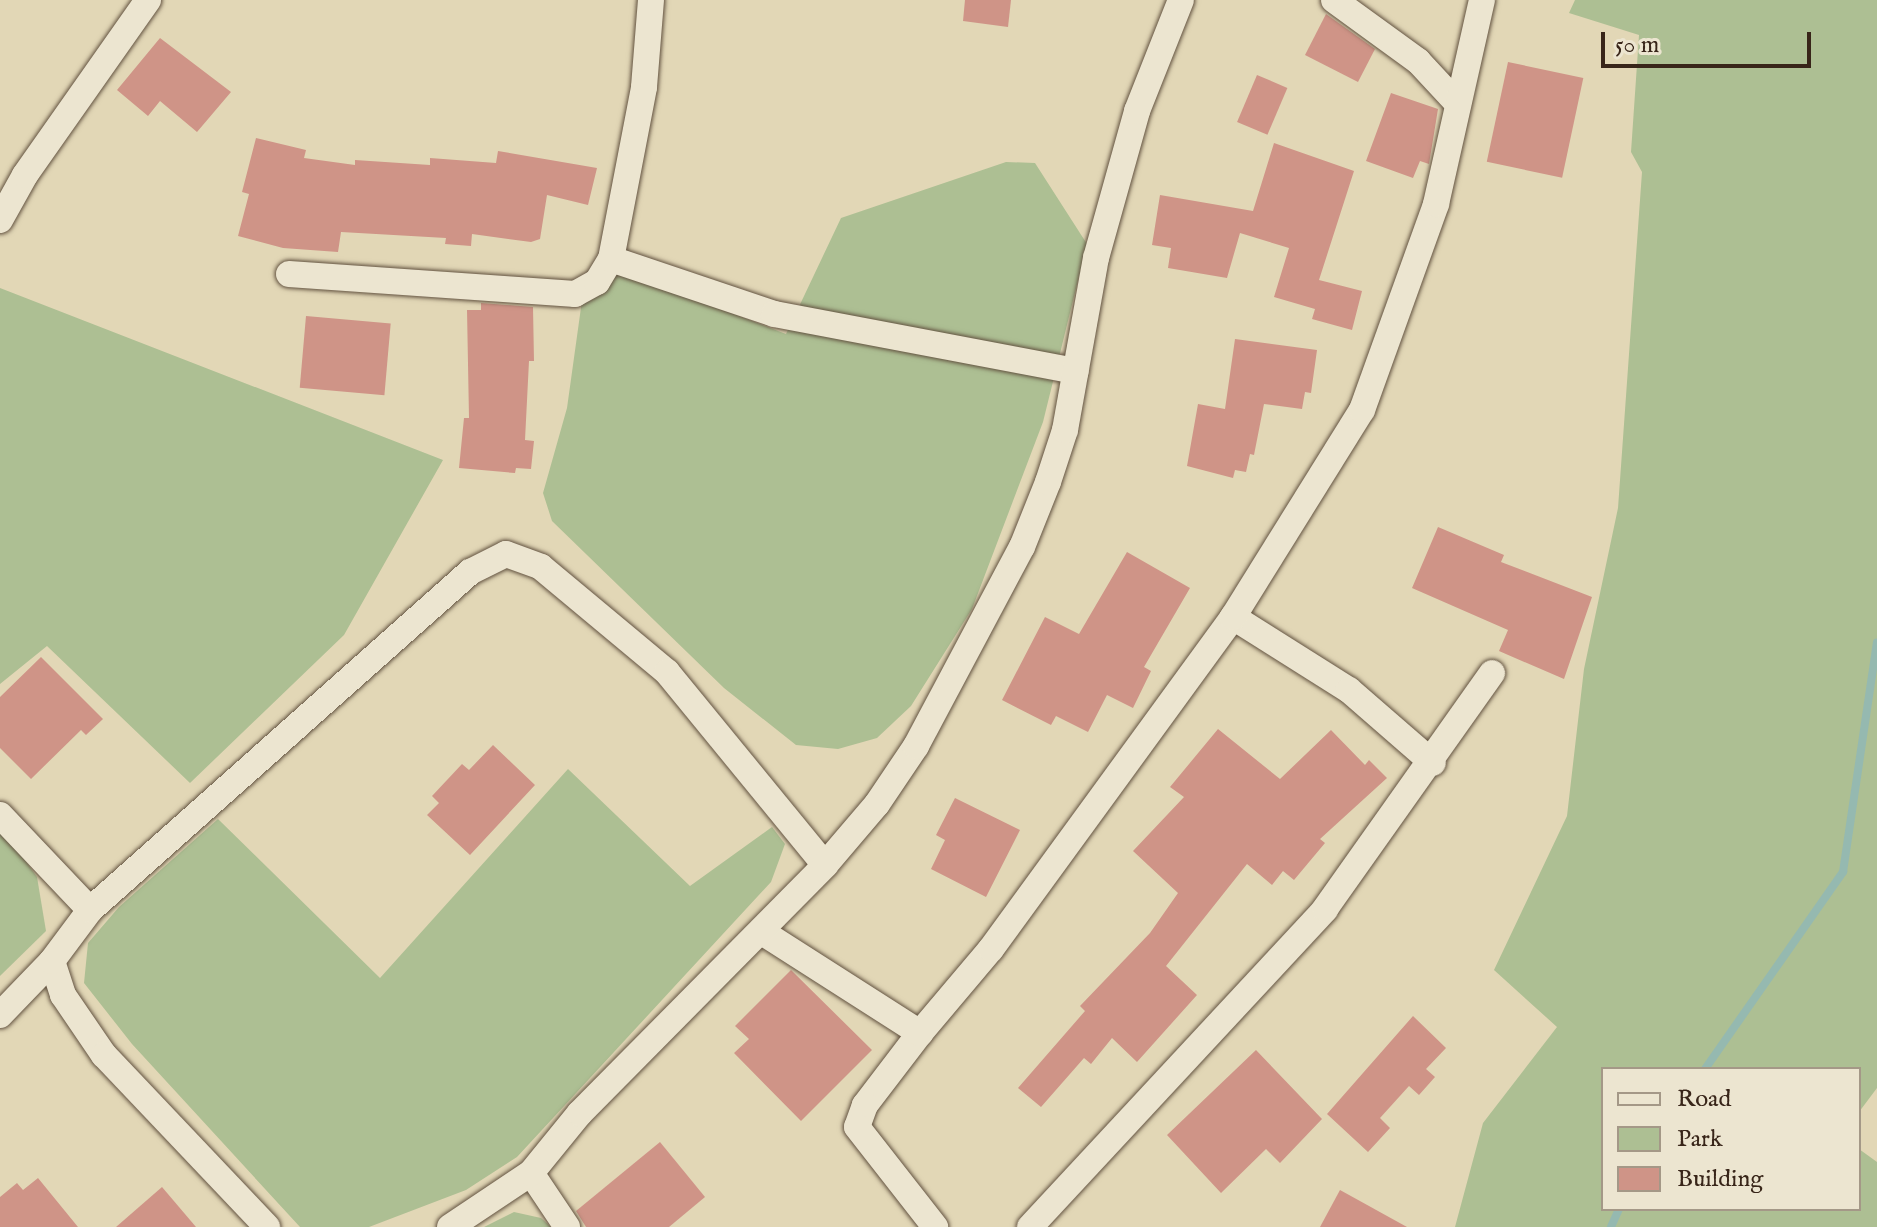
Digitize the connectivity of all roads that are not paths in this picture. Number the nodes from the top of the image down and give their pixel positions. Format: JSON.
{"nodes":[{"id":1,"x":148,"y":0,"type":"edge"},
{"id":2,"x":651,"y":0,"type":"edge"},
{"id":3,"x":1181,"y":0,"type":"edge"},
{"id":4,"x":1334,"y":0,"type":"edge"},
{"id":5,"x":1482,"y":0,"type":"edge"},
{"id":6,"x":1457,"y":103,"type":"junction"},
{"id":7,"x":0,"y":220,"type":"edge"},
{"id":8,"x":611,"y":259,"type":"junction"},
{"id":9,"x":289,"y":274,"type":"dead end"},
{"id":10,"x":1076,"y":371,"type":"junction"},
{"id":11,"x":1233,"y":617,"type":"junction"},
{"id":12,"x":1492,"y":673,"type":"dead end"},
{"id":13,"x":1433,"y":763,"type":"junction"},
{"id":14,"x":0,"y":815,"type":"edge"},
{"id":15,"x":825,"y":865,"type":"junction"},
{"id":16,"x":90,"y":910,"type":"junction"},
{"id":17,"x":762,"y":932,"type":"junction"},
{"id":18,"x":52,"y":961,"type":"junction"},
{"id":19,"x":0,"y":1015,"type":"edge"},
{"id":20,"x":920,"y":1033,"type":"junction"},
{"id":21,"x":531,"y":1173,"type":"junction"},
{"id":22,"x":267,"y":1227,"type":"edge"},
{"id":23,"x":450,"y":1227,"type":"edge"},
{"id":24,"x":567,"y":1227,"type":"edge"},
{"id":25,"x":935,"y":1227,"type":"edge"},
{"id":26,"x":1030,"y":1227,"type":"edge"}],
"edges":[{"from":1,"to":7,"type":"street"},
{"from":2,"to":8,"type":"street"},
{"from":3,"to":10,"type":"street"},
{"from":4,"to":6,"type":"street"},
{"from":5,"to":6,"type":"street"},
{"from":6,"to":11,"type":"street"},
{"from":8,"to":9,"type":"street"},
{"from":8,"to":10,"type":"street"},
{"from":10,"to":15,"type":"street"},
{"from":11,"to":13,"type":"street"},
{"from":11,"to":20,"type":"street"},
{"from":12,"to":13,"type":"street"},
{"from":13,"to":26,"type":"street"},
{"from":14,"to":16,"type":"street"},
{"from":15,"to":16,"type":"street"},
{"from":15,"to":17,"type":"street"},
{"from":16,"to":18,"type":"street"},
{"from":17,"to":20,"type":"street"},
{"from":17,"to":21,"type":"street"},
{"from":18,"to":19,"type":"street"},
{"from":18,"to":22,"type":"street"},
{"from":20,"to":25,"type":"street"},
{"from":21,"to":23,"type":"street"},
{"from":21,"to":24,"type":"street"}]}
